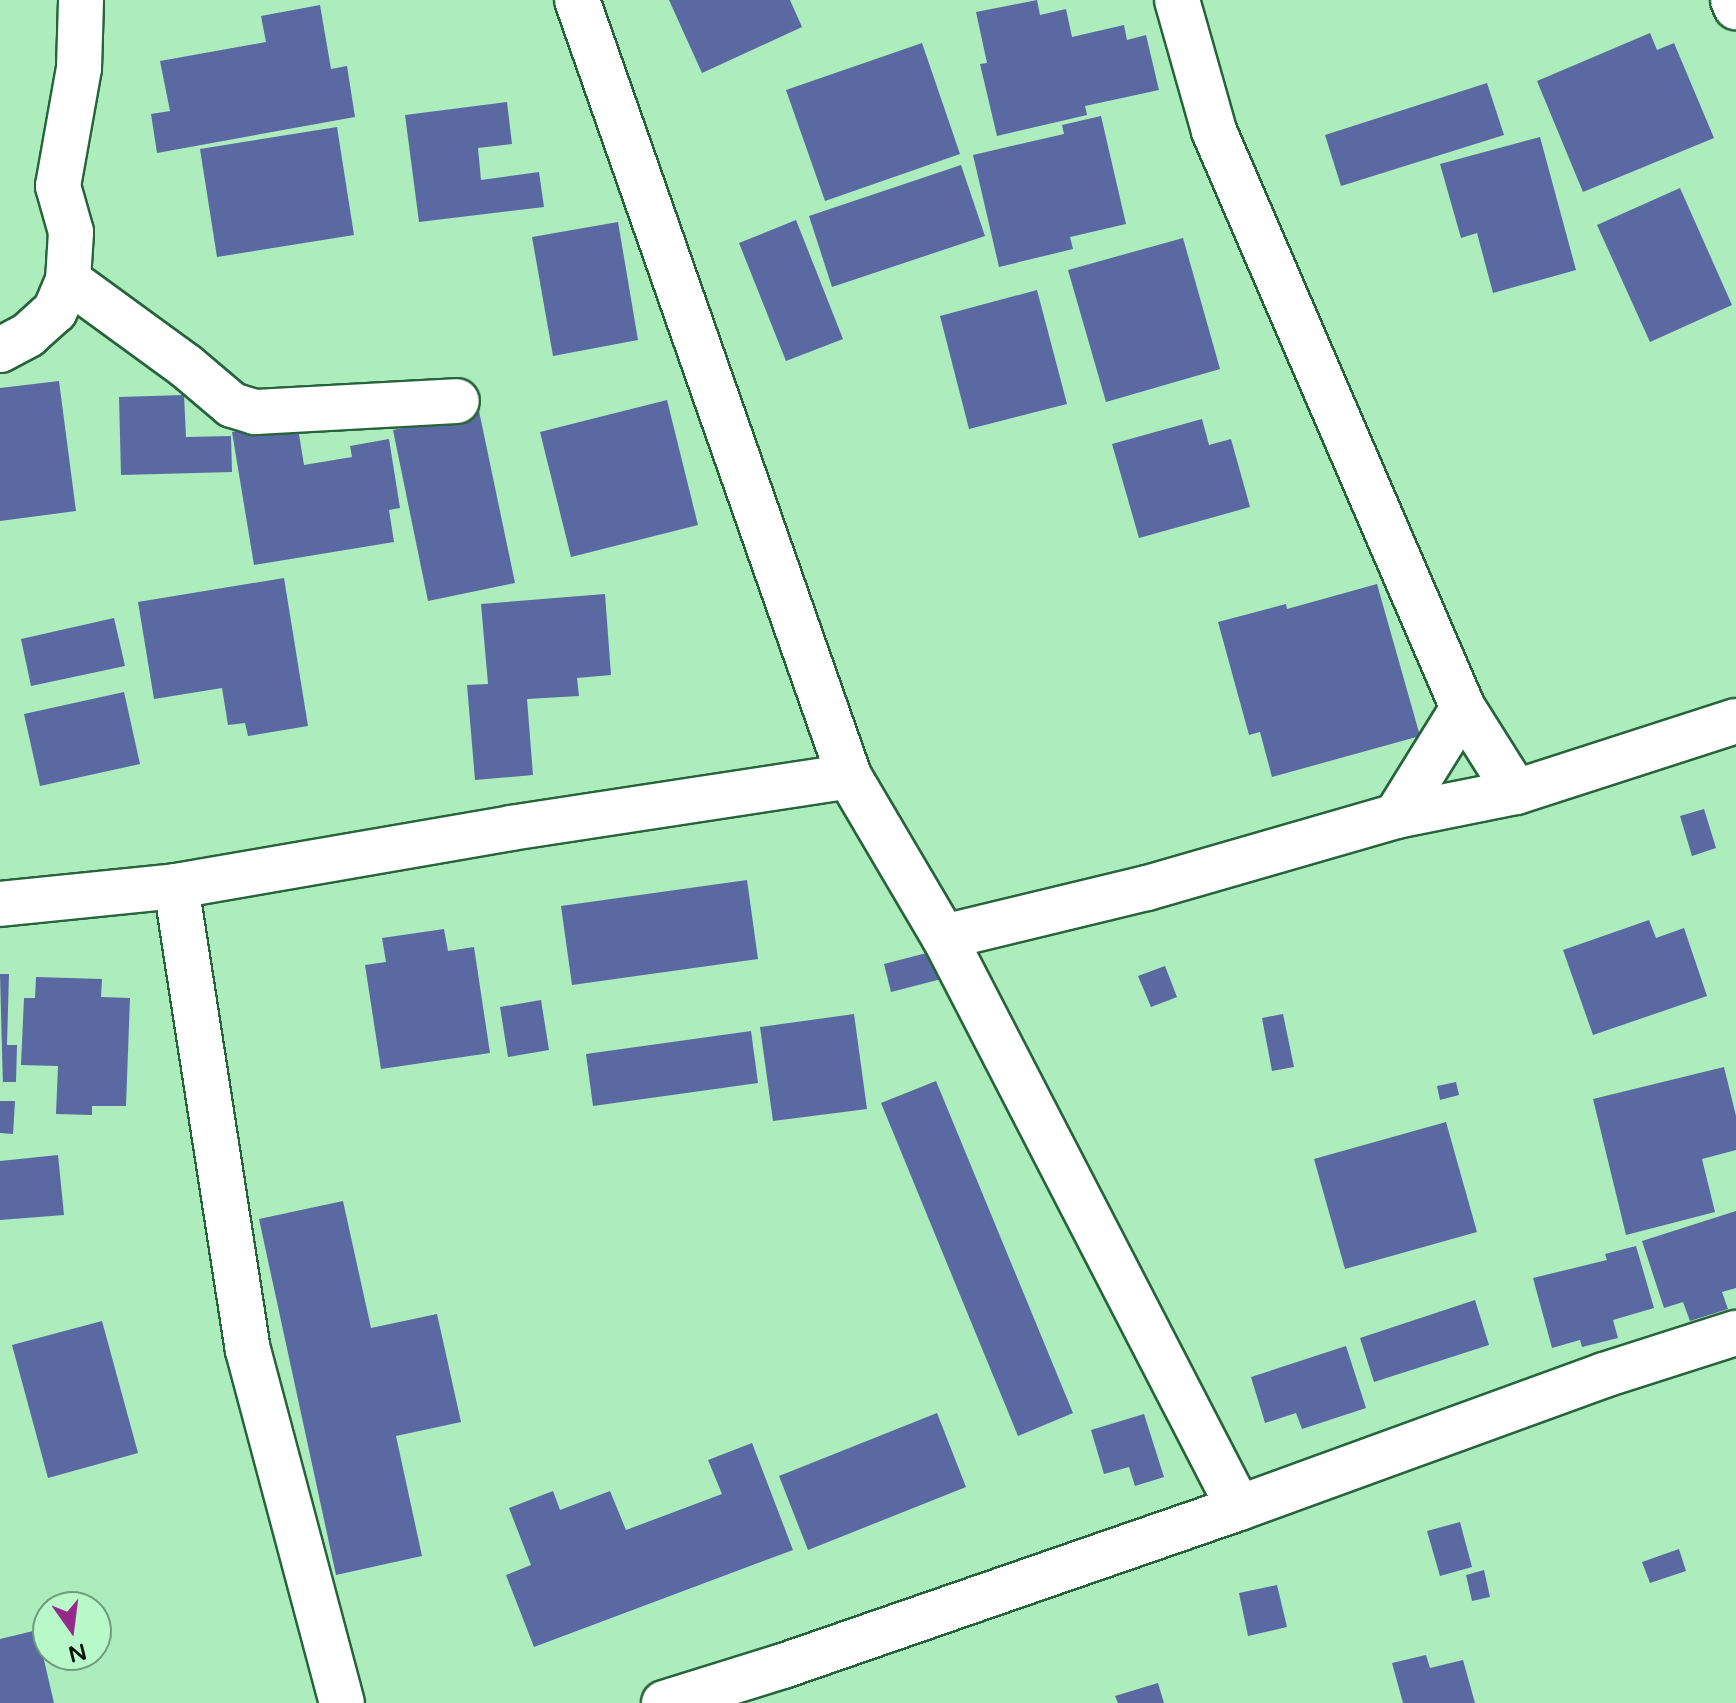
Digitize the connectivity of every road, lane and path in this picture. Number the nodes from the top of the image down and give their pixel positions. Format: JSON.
{"nodes":[{"id":1,"x":81,"y":0,"type":"edge"},
{"id":2,"x":577,"y":0,"type":"edge"},
{"id":3,"x":1177,"y":0,"type":"edge"},
{"id":4,"x":1733,"y":0,"type":"edge"},
{"id":5,"x":1736,"y":7,"type":"edge"},
{"id":6,"x":68,"y":280,"type":"junction"},
{"id":7,"x":0,"y":350,"type":"edge"},
{"id":8,"x":457,"y":401,"type":"dead end"},
{"id":9,"x":1463,"y":708,"type":"junction"},
{"id":10,"x":1736,"y":721,"type":"edge"},
{"id":11,"x":849,"y":776,"type":"junction"},
{"id":12,"x":1516,"y":792,"type":"junction"},
{"id":13,"x":1396,"y":816,"type":"junction"},
{"id":14,"x":176,"y":886,"type":"junction"},
{"id":15,"x":0,"y":904,"type":"edge"},
{"id":16,"x":944,"y":937,"type":"junction"},
{"id":17,"x":1736,"y":1333,"type":"edge"},
{"id":18,"x":1239,"y":1508,"type":"junction"},
{"id":19,"x":342,"y":1703,"type":"edge"},
{"id":20,"x":664,"y":1703,"type":"edge"}],
"edges":[{"from":1,"to":6,"type":"street"},
{"from":2,"to":11,"type":"street"},
{"from":3,"to":9,"type":"street"},
{"from":4,"to":5,"type":"street"},
{"from":6,"to":7,"type":"street"},
{"from":6,"to":8,"type":"street"},
{"from":9,"to":12,"type":"street"},
{"from":9,"to":13,"type":"street"},
{"from":10,"to":12,"type":"street"},
{"from":11,"to":14,"type":"street"},
{"from":11,"to":16,"type":"street"},
{"from":12,"to":13,"type":"street"},
{"from":13,"to":16,"type":"street"},
{"from":14,"to":15,"type":"street"},
{"from":14,"to":19,"type":"street"},
{"from":16,"to":18,"type":"street"},
{"from":17,"to":18,"type":"street"},
{"from":18,"to":20,"type":"street"}]}
